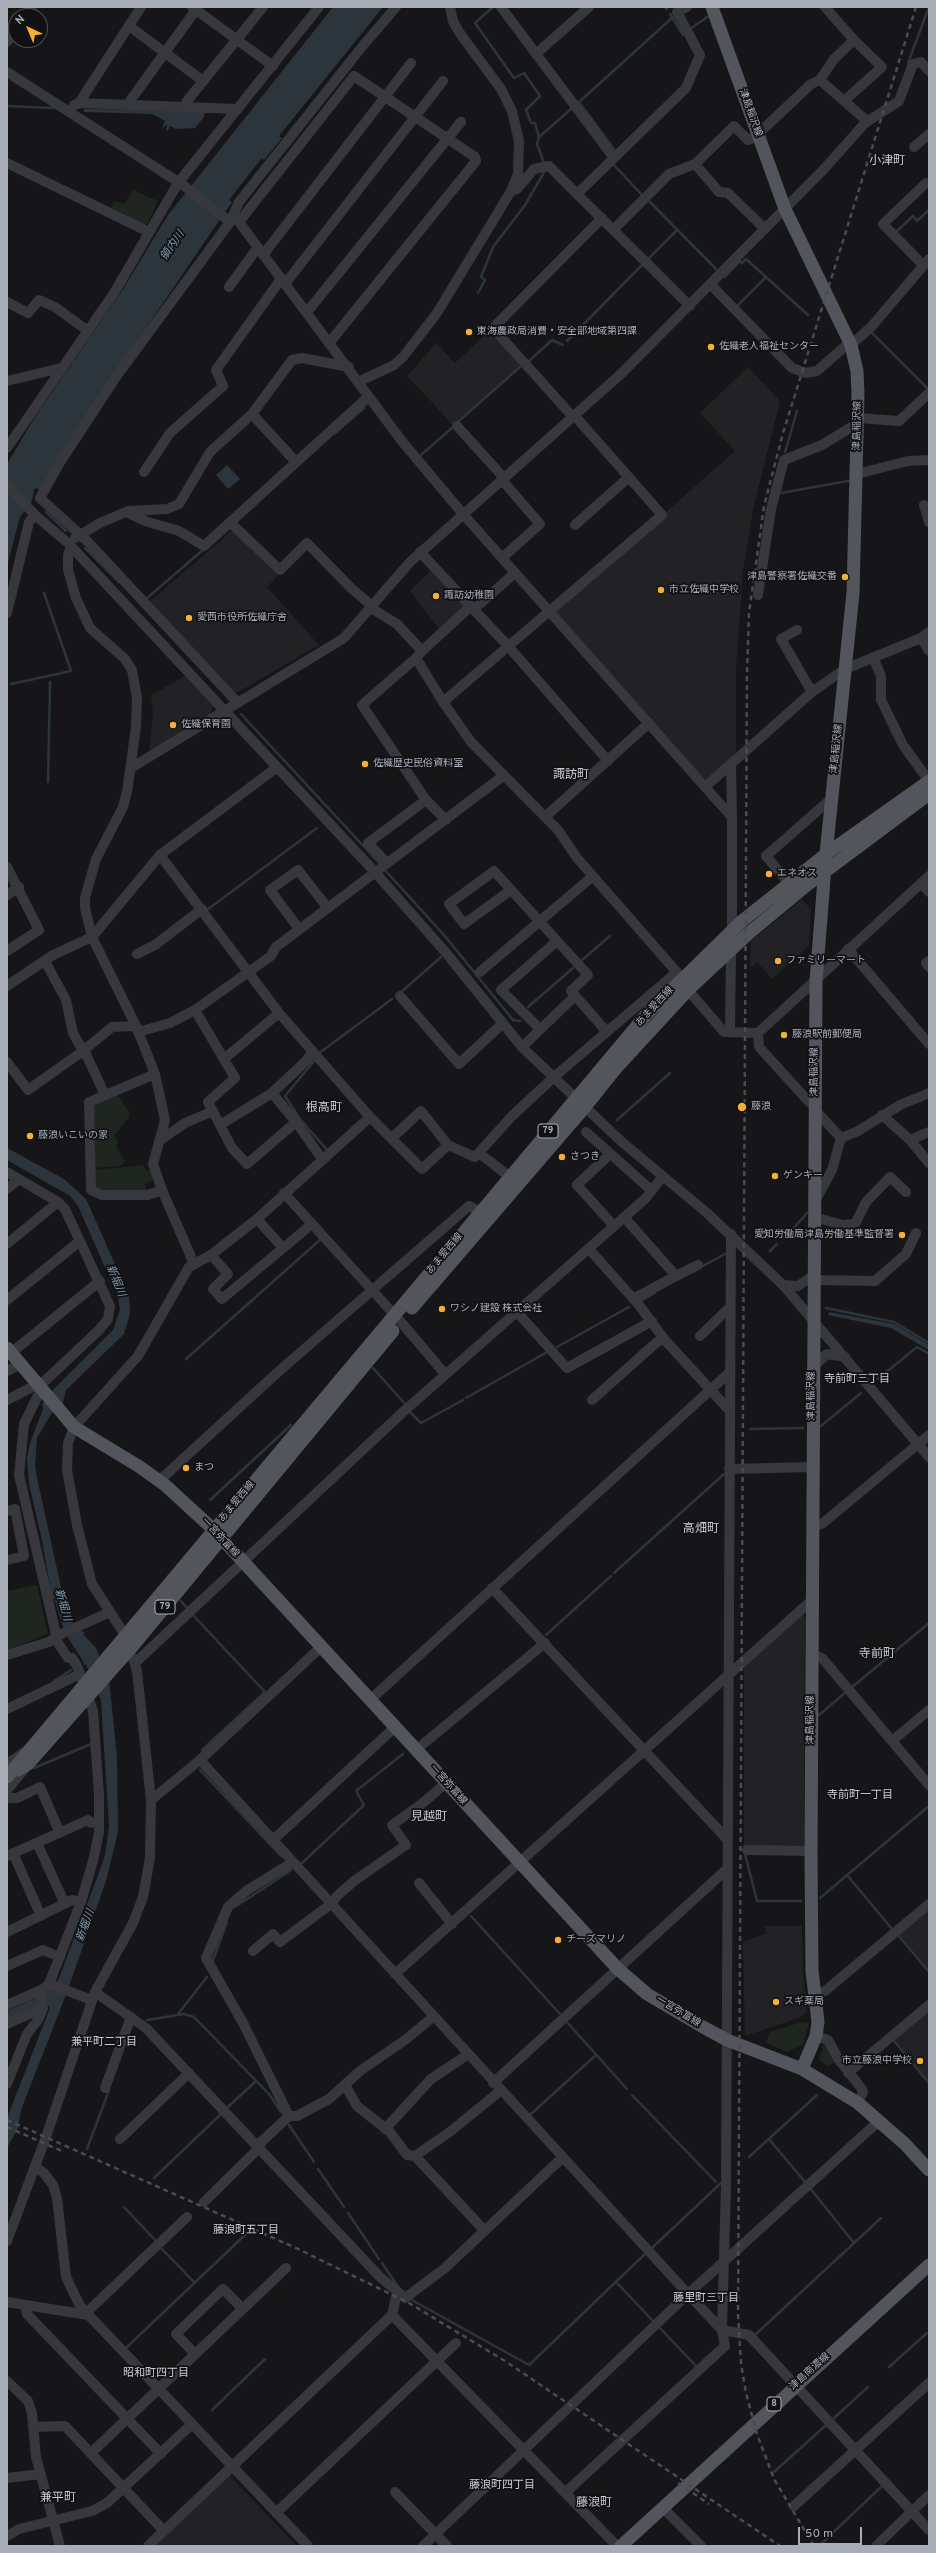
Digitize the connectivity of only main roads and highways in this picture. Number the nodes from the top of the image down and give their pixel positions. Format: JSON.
{"nodes":[{"id":1,"x":712,"y":7,"type":"edge"},
{"id":2,"x":929,"y":781,"type":"edge"},
{"id":3,"x":929,"y":794,"type":"edge"},
{"id":4,"x":826,"y":854,"type":"junction"},
{"id":5,"x":824,"y":872,"type":"junction"},
{"id":6,"x":580,"y":1102,"type":"junction"},
{"id":7,"x":398,"y":1318,"type":"junction"},
{"id":8,"x":9,"y":1351,"type":"edge"},
{"id":9,"x":214,"y":1530,"type":"junction"},
{"id":10,"x":222,"y":1540,"type":"junction"},
{"id":11,"x":86,"y":1686,"type":"junction"},
{"id":12,"x":8,"y":1772,"type":"edge"},
{"id":13,"x":802,"y":2069,"type":"junction"},
{"id":14,"x":929,"y":2170,"type":"edge"},
{"id":15,"x":929,"y":2265,"type":"edge"},
{"id":16,"x":621,"y":2546,"type":"edge"}],
"edges":[{"from":1,"to":4,"type":"main road","name":"津島稲沢線"},
{"from":2,"to":4,"type":"main road","name":"あま愛西線","number":"79"},
{"from":3,"to":5,"type":"main road","name":"あま愛西線","number":"79"},
{"from":4,"to":5,"type":"main road","name":"津島稲沢線"},
{"from":4,"to":6,"type":"main road","name":"あま愛西線","number":"79"},
{"from":5,"to":6,"type":"main road","name":"あま愛西線","number":"79"},
{"from":5,"to":13,"type":"main road","name":"津島稲沢線"},
{"from":6,"to":7,"type":"main road","name":"あま愛西線","number":"79"},
{"from":6,"to":7,"type":"main road","name":"あま愛西線","number":"79"},
{"from":7,"to":9,"type":"main road","name":"あま愛西線","number":"79"},
{"from":7,"to":10,"type":"main road","name":"あま愛西線","number":"79"},
{"from":8,"to":9,"type":"main road","name":"一宮弥富線"},
{"from":9,"to":10,"type":"main road","name":"一宮弥富線"},
{"from":9,"to":11,"type":"main road","name":"あま愛西線","number":"79"},
{"from":10,"to":11,"type":"main road","name":"あま愛西線","number":"79"},
{"from":10,"to":13,"type":"main road","name":"一宮弥富線"},
{"from":11,"to":12,"type":"main road","name":"あま愛西線","number":"79"},
{"from":11,"to":12,"type":"main road","name":"あま愛西線","number":"79"},
{"from":13,"to":14,"type":"main road","name":"一宮弥富線"},
{"from":15,"to":16,"type":"main road","name":"津島南濃線","number":"8"}]}
